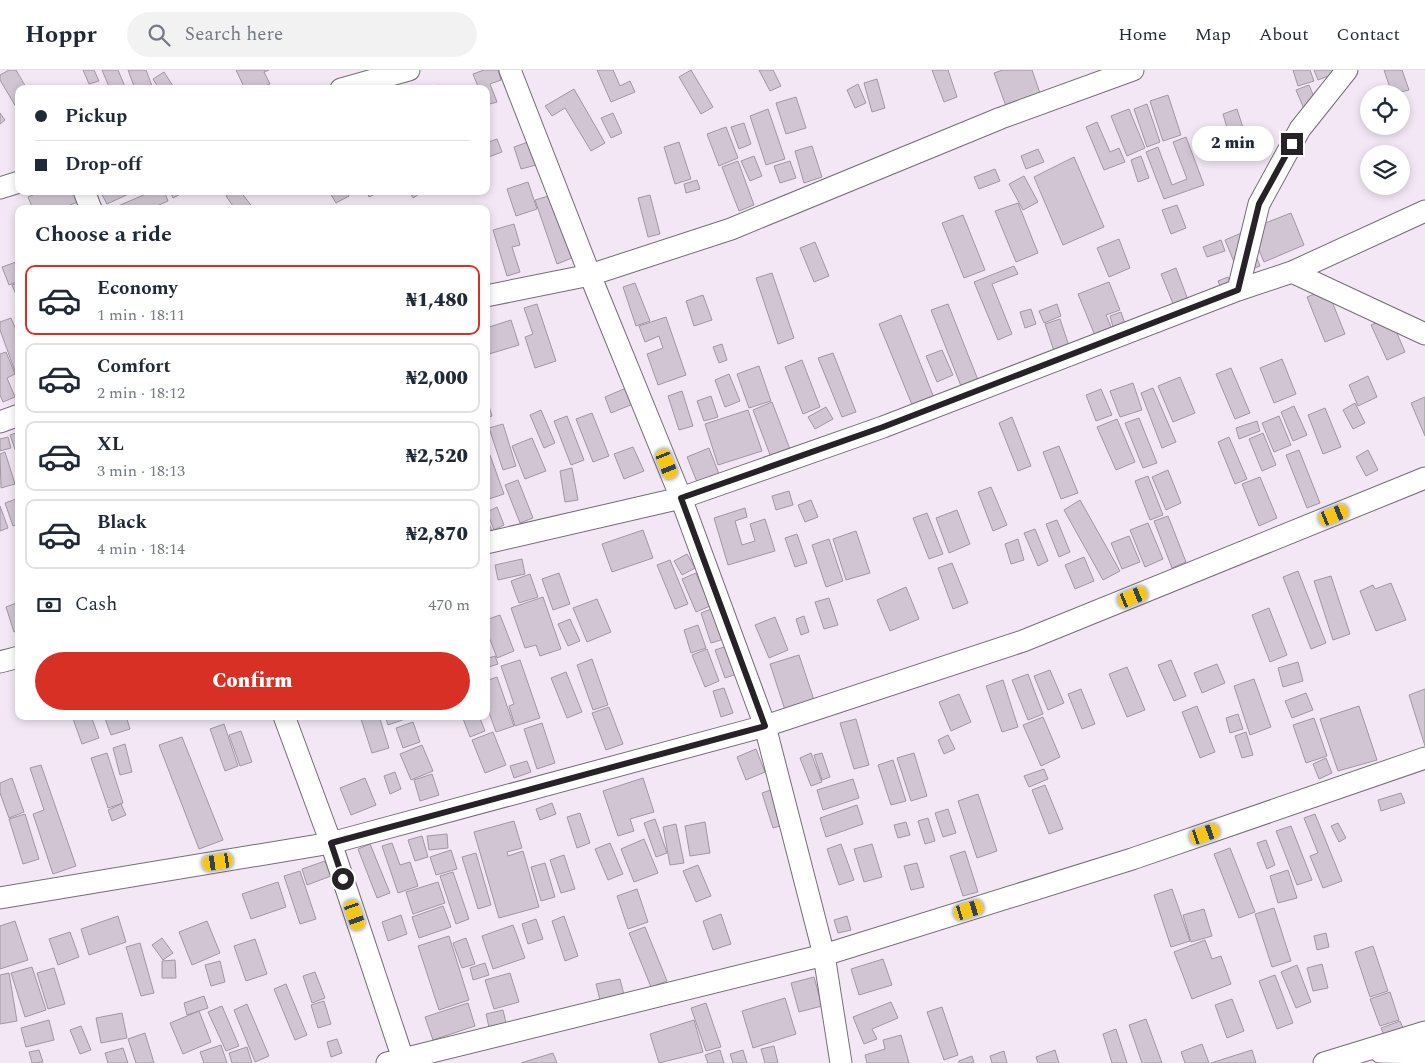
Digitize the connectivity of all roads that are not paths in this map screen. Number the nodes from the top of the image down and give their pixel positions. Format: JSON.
{"nodes":[{"id":1,"x":409,"y":70,"type":"edge"},
{"id":2,"x":510,"y":70,"type":"edge"},
{"id":3,"x":1133,"y":70,"type":"edge"},
{"id":4,"x":1347,"y":70,"type":"edge"},
{"id":5,"x":355,"y":85,"type":"edge"},
{"id":6,"x":15,"y":183,"type":"edge"},
{"id":7,"x":0,"y":188,"type":"edge"},
{"id":8,"x":1425,"y":211,"type":"edge"},
{"id":9,"x":1292,"y":272,"type":"junction"},
{"id":10,"x":590,"y":275,"type":"junction"},
{"id":11,"x":1238,"y":290,"type":"junction"},
{"id":12,"x":490,"y":295,"type":"edge"},
{"id":13,"x":1425,"y":334,"type":"edge"},
{"id":14,"x":15,"y":416,"type":"edge"},
{"id":15,"x":0,"y":422,"type":"edge"},
{"id":16,"x":1425,"y":478,"type":"edge"},
{"id":17,"x":681,"y":498,"type":"junction"},
{"id":18,"x":490,"y":542,"type":"edge"},
{"id":19,"x":15,"y":658,"type":"edge"},
{"id":20,"x":0,"y":662,"type":"edge"},
{"id":21,"x":285,"y":720,"type":"edge"},
{"id":22,"x":765,"y":726,"type":"junction"},
{"id":23,"x":1425,"y":758,"type":"edge"},
{"id":24,"x":331,"y":843,"type":"junction"},
{"id":25,"x":0,"y":898,"type":"edge"},
{"id":26,"x":824,"y":955,"type":"junction"},
{"id":27,"x":1425,"y":1032,"type":"edge"},
{"id":28,"x":1360,"y":1052,"type":"junction"},
{"id":29,"x":1425,"y":1054,"type":"edge"},
{"id":30,"x":395,"y":1061,"type":"edge"},
{"id":31,"x":841,"y":1063,"type":"edge"},
{"id":32,"x":1324,"y":1063,"type":"edge"}],
"edges":[{"from":1,"to":5,"type":"street"},
{"from":2,"to":10,"type":"street"},
{"from":3,"to":10,"type":"street"},
{"from":4,"to":11,"type":"street"},
{"from":6,"to":7,"type":"street"},
{"from":8,"to":9,"type":"street"},
{"from":9,"to":11,"type":"street"},
{"from":9,"to":13,"type":"street"},
{"from":10,"to":12,"type":"street"},
{"from":10,"to":17,"type":"street"},
{"from":11,"to":17,"type":"street"},
{"from":14,"to":15,"type":"street"},
{"from":16,"to":22,"type":"street"},
{"from":17,"to":18,"type":"street"},
{"from":17,"to":22,"type":"street"},
{"from":19,"to":20,"type":"street"},
{"from":21,"to":24,"type":"street"},
{"from":22,"to":24,"type":"street"},
{"from":22,"to":26,"type":"street"},
{"from":23,"to":26,"type":"street"},
{"from":24,"to":25,"type":"street"},
{"from":24,"to":30,"type":"street"},
{"from":26,"to":30,"type":"street"},
{"from":26,"to":31,"type":"street"},
{"from":27,"to":28,"type":"street"},
{"from":28,"to":29,"type":"street"},
{"from":28,"to":32,"type":"street"}]}
